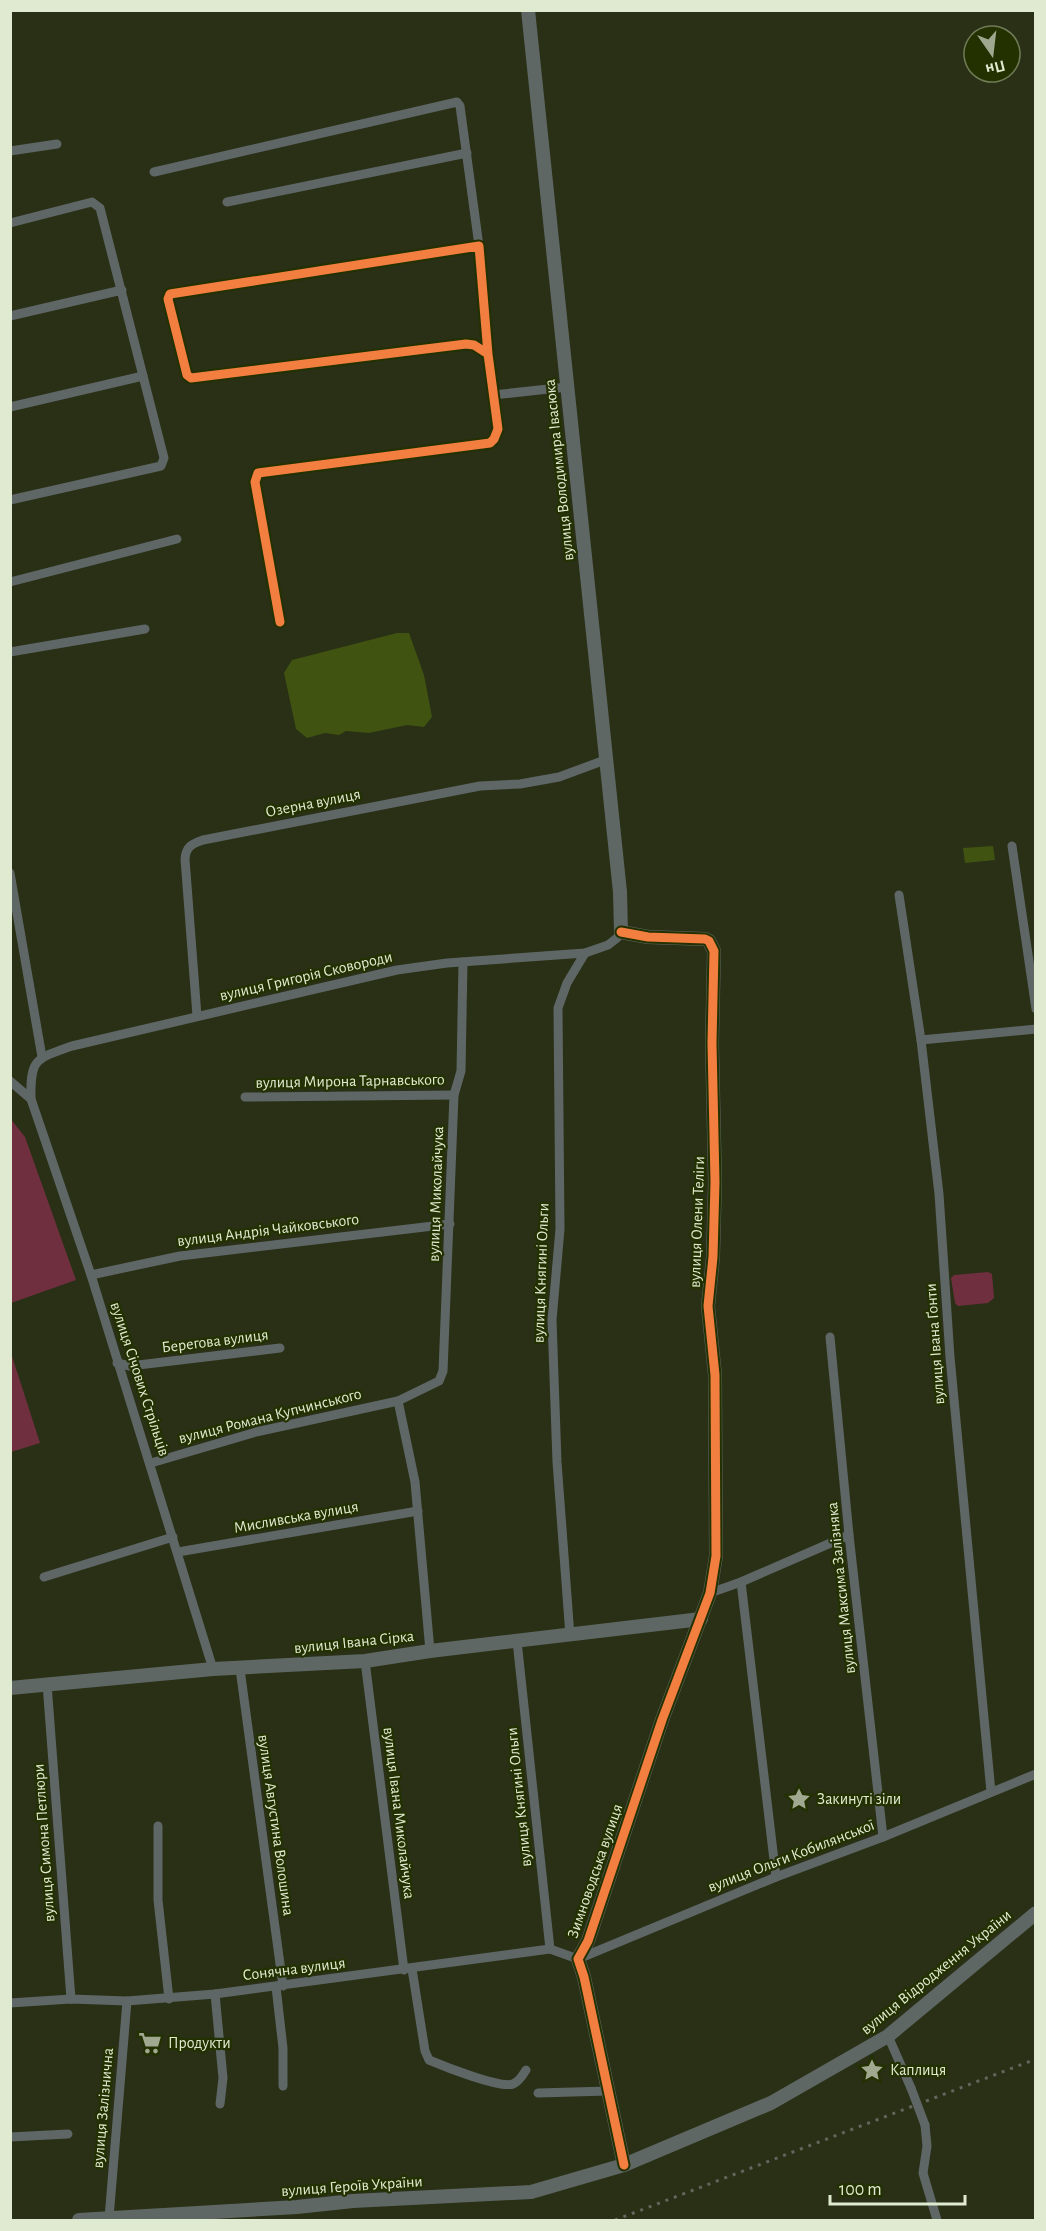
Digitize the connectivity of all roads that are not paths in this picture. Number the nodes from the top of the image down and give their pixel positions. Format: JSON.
{"nodes":[{"id":1,"x":528,"y":10,"type":"edge"},
{"id":2,"x":57,"y":144,"type":"dead end"},
{"id":3,"x":10,"y":151,"type":"edge"},
{"id":4,"x":466,"y":153,"type":"junction"},
{"id":5,"x":154,"y":172,"type":"dead end"},
{"id":6,"x":227,"y":202,"type":"dead end"},
{"id":7,"x":10,"y":224,"type":"edge"},
{"id":8,"x":479,"y":246,"type":"junction"},
{"id":9,"x":122,"y":290,"type":"junction"},
{"id":10,"x":10,"y":316,"type":"edge"},
{"id":11,"x":488,"y":354,"type":"junction"},
{"id":12,"x":143,"y":376,"type":"junction"},
{"id":13,"x":567,"y":387,"type":"junction"},
{"id":14,"x":493,"y":395,"type":"junction"},
{"id":15,"x":10,"y":407,"type":"edge"},
{"id":16,"x":10,"y":500,"type":"edge"},
{"id":17,"x":177,"y":539,"type":"dead end"},
{"id":18,"x":10,"y":582,"type":"edge"},
{"id":19,"x":280,"y":622,"type":"dead end"},
{"id":20,"x":145,"y":629,"type":"dead end"},
{"id":21,"x":10,"y":652,"type":"edge"},
{"id":22,"x":605,"y":760,"type":"junction"},
{"id":23,"x":1012,"y":846,"type":"dead end"},
{"id":24,"x":10,"y":873,"type":"edge"},
{"id":25,"x":899,"y":895,"type":"dead end"},
{"id":26,"x":621,"y":929,"type":"junction"},
{"id":27,"x":585,"y":953,"type":"junction"},
{"id":28,"x":463,"y":962,"type":"junction"},
{"id":29,"x":1035,"y":1010,"type":"edge"},
{"id":30,"x":197,"y":1013,"type":"junction"},
{"id":31,"x":1035,"y":1029,"type":"edge"},
{"id":32,"x":921,"y":1040,"type":"junction"},
{"id":33,"x":42,"y":1057,"type":"junction"},
{"id":34,"x":10,"y":1081,"type":"edge"},
{"id":35,"x":454,"y":1095,"type":"junction"},
{"id":36,"x":245,"y":1097,"type":"dead end"},
{"id":37,"x":31,"y":1099,"type":"junction"},
{"id":38,"x":450,"y":1224,"type":"junction"},
{"id":39,"x":92,"y":1275,"type":"junction"},
{"id":40,"x":830,"y":1337,"type":"dead end"},
{"id":41,"x":280,"y":1348,"type":"dead end"},
{"id":42,"x":117,"y":1363,"type":"junction"},
{"id":43,"x":398,"y":1401,"type":"junction"},
{"id":44,"x":151,"y":1463,"type":"junction"},
{"id":45,"x":418,"y":1511,"type":"junction"},
{"id":46,"x":849,"y":1535,"type":"junction"},
{"id":47,"x":173,"y":1537,"type":"junction"},
{"id":48,"x":178,"y":1552,"type":"junction"},
{"id":49,"x":44,"y":1577,"type":"dead end"},
{"id":50,"x":741,"y":1582,"type":"junction"},
{"id":51,"x":710,"y":1593,"type":"junction"},
{"id":52,"x":701,"y":1619,"type":"junction"},
{"id":53,"x":570,"y":1636,"type":"junction"},
{"id":54,"x":517,"y":1641,"type":"junction"},
{"id":55,"x":430,"y":1651,"type":"junction"},
{"id":56,"x":365,"y":1661,"type":"junction"},
{"id":57,"x":213,"y":1669,"type":"junction"},
{"id":58,"x":240,"y":1669,"type":"junction"},
{"id":59,"x":47,"y":1684,"type":"junction"},
{"id":60,"x":10,"y":1688,"type":"edge"},
{"id":61,"x":1035,"y":1774,"type":"edge"},
{"id":62,"x":991,"y":1792,"type":"junction"},
{"id":63,"x":158,"y":1826,"type":"dead end"},
{"id":64,"x":883,"y":1837,"type":"junction"},
{"id":65,"x":776,"y":1877,"type":"junction"},
{"id":66,"x":1035,"y":1912,"type":"edge"},
{"id":67,"x":550,"y":1949,"type":"junction"},
{"id":68,"x":578,"y":1959,"type":"junction"},
{"id":69,"x":408,"y":1969,"type":"junction"},
{"id":70,"x":279,"y":1986,"type":"junction"},
{"id":71,"x":215,"y":1994,"type":"junction"},
{"id":72,"x":71,"y":1999,"type":"junction"},
{"id":73,"x":169,"y":1999,"type":"junction"},
{"id":74,"x":127,"y":2001,"type":"junction"},
{"id":75,"x":10,"y":2003,"type":"edge"},
{"id":76,"x":888,"y":2036,"type":"junction"},
{"id":77,"x":526,"y":2070,"type":"dead end"},
{"id":78,"x":284,"y":2086,"type":"dead end"},
{"id":79,"x":608,"y":2091,"type":"junction"},
{"id":80,"x":538,"y":2093,"type":"dead end"},
{"id":81,"x":220,"y":2104,"type":"dead end"},
{"id":82,"x":68,"y":2134,"type":"dead end"},
{"id":83,"x":10,"y":2137,"type":"edge"},
{"id":84,"x":626,"y":2164,"type":"junction"},
{"id":85,"x":109,"y":2218,"type":"junction"},
{"id":86,"x":79,"y":2220,"type":"edge"},
{"id":87,"x":937,"y":2220,"type":"edge"}],
"edges":[{"from":1,"to":13,"type":"street","name":"вулиця Володимира Івасюка"},
{"from":2,"to":3,"type":"street"},
{"from":4,"to":5,"type":"street"},
{"from":4,"to":6,"type":"street"},
{"from":4,"to":8,"type":"street"},
{"from":7,"to":9,"type":"street"},
{"from":8,"to":11,"type":"street"},
{"from":8,"to":11,"type":"street"},
{"from":9,"to":10,"type":"street"},
{"from":9,"to":12,"type":"street"},
{"from":11,"to":14,"type":"street"},
{"from":12,"to":15,"type":"street"},
{"from":12,"to":16,"type":"street"},
{"from":13,"to":14,"type":"street"},
{"from":13,"to":22,"type":"street","name":"вулиця Володимира Івасюка"},
{"from":14,"to":19,"type":"street"},
{"from":17,"to":18,"type":"street"},
{"from":20,"to":21,"type":"street"},
{"from":22,"to":26,"type":"street","name":"вулиця Володимира Івасюка"},
{"from":22,"to":30,"type":"street","name":"Озерна вулиця"},
{"from":23,"to":29,"type":"street"},
{"from":24,"to":33,"type":"street"},
{"from":25,"to":32,"type":"street","name":"вулиця Івана Ґонти"},
{"from":26,"to":27,"type":"street","name":"вулиця Григорія Сковороди"},
{"from":26,"to":51,"type":"street","name":"вулиця Олени Теліги"},
{"from":27,"to":28,"type":"street","name":"вулиця Григорія Сковороди"},
{"from":27,"to":53,"type":"street","name":"вулиця Княгині Ольги"},
{"from":28,"to":30,"type":"street","name":"вулиця Григорія Сковороди"},
{"from":28,"to":35,"type":"street","name":"вулиця Миколайчука"},
{"from":30,"to":33,"type":"street","name":"вулиця Григорія Сковороди"},
{"from":31,"to":32,"type":"street"},
{"from":32,"to":62,"type":"street","name":"вулиця Івана Ґонти"},
{"from":33,"to":37,"type":"street"},
{"from":34,"to":37,"type":"street"},
{"from":35,"to":36,"type":"street","name":"вулиця Мирона Тарнавського"},
{"from":35,"to":38,"type":"street","name":"вулиця Миколайчука"},
{"from":37,"to":39,"type":"street","name":"вулиця Січових Стрільців"},
{"from":38,"to":39,"type":"street","name":"вулиця Андрія Чайковського"},
{"from":38,"to":43,"type":"street","name":"вулиця Миколайчука"},
{"from":39,"to":42,"type":"street","name":"вулиця Січових Стрільців"},
{"from":40,"to":46,"type":"street","name":"вулиця Максима Залізняка"},
{"from":41,"to":42,"type":"street","name":"Берегова вулиця"},
{"from":42,"to":44,"type":"street","name":"вулиця Січових Стрільців"},
{"from":43,"to":44,"type":"street","name":"вулиця Романа Купчинського"},
{"from":43,"to":45,"type":"street"},
{"from":44,"to":47,"type":"street","name":"вулиця Січових Стрільців"},
{"from":45,"to":48,"type":"street","name":"Мисливська вулиця"},
{"from":45,"to":55,"type":"street"},
{"from":46,"to":50,"type":"street"},
{"from":46,"to":64,"type":"street","name":"вулиця Максима Залізняка"},
{"from":47,"to":48,"type":"street","name":"вулиця Січових Стрільців"},
{"from":47,"to":49,"type":"street"},
{"from":48,"to":57,"type":"street","name":"вулиця Січових Стрільців"},
{"from":50,"to":51,"type":"street"},
{"from":50,"to":65,"type":"street"},
{"from":51,"to":52,"type":"street","name":"Зимноводська вулиця"},
{"from":52,"to":53,"type":"street","name":"вулиця Івана Сірка"},
{"from":52,"to":68,"type":"street","name":"Зимноводська вулиця"},
{"from":53,"to":54,"type":"street","name":"вулиця Івана Сірка"},
{"from":54,"to":55,"type":"street","name":"вулиця Івана Сірка"},
{"from":54,"to":67,"type":"street","name":"вулиця Княгині Ольги"},
{"from":55,"to":56,"type":"street","name":"вулиця Івана Сірка"},
{"from":56,"to":58,"type":"street","name":"вулиця Івана Сірка"},
{"from":56,"to":69,"type":"street","name":"вулиця Івана Миколайчука"},
{"from":57,"to":58,"type":"street","name":"вулиця Івана Сірка"},
{"from":57,"to":59,"type":"street","name":"вулиця Івана Сірка"},
{"from":58,"to":70,"type":"street","name":"вулиця Августина Волошина"},
{"from":59,"to":60,"type":"street","name":"вулиця Івана Сірка"},
{"from":59,"to":72,"type":"street","name":"вулиця Симона Петлюри"},
{"from":61,"to":62,"type":"street","name":"вулиця Ольги Кобилянської"},
{"from":62,"to":64,"type":"street","name":"вулиця Ольги Кобилянської"},
{"from":63,"to":73,"type":"street"},
{"from":64,"to":65,"type":"street","name":"вулиця Ольги Кобилянської"},
{"from":65,"to":68,"type":"street","name":"вулиця Ольги Кобилянської"},
{"from":66,"to":76,"type":"street","name":"вулиця Відродження України"},
{"from":67,"to":68,"type":"street","name":"Сонячна вулиця"},
{"from":67,"to":69,"type":"street","name":"Сонячна вулиця"},
{"from":68,"to":79,"type":"street","name":"Зимноводська вулиця"},
{"from":69,"to":70,"type":"street","name":"Сонячна вулиця"},
{"from":69,"to":77,"type":"street","name":"вулиця Івана Миколайчука"},
{"from":70,"to":71,"type":"street","name":"Сонячна вулиця"},
{"from":70,"to":78,"type":"street","name":"вулиця Августина Волошина"},
{"from":71,"to":73,"type":"street","name":"Сонячна вулиця"},
{"from":71,"to":81,"type":"street"},
{"from":72,"to":74,"type":"street","name":"Сонячна вулиця"},
{"from":72,"to":75,"type":"street","name":"Сонячна вулиця"},
{"from":73,"to":74,"type":"street","name":"Сонячна вулиця"},
{"from":74,"to":85,"type":"street","name":"вулиця Залізнична"},
{"from":76,"to":84,"type":"street","name":"вулиця Відродження України"},
{"from":76,"to":87,"type":"street","bridge":true},
{"from":79,"to":80,"type":"street"},
{"from":79,"to":84,"type":"street","name":"Зимноводська вулиця"},
{"from":82,"to":83,"type":"street"},
{"from":84,"to":85,"type":"street","name":"вулиця Героїв України"},
{"from":85,"to":86,"type":"street","name":"вулиця Героїв України"}]}
